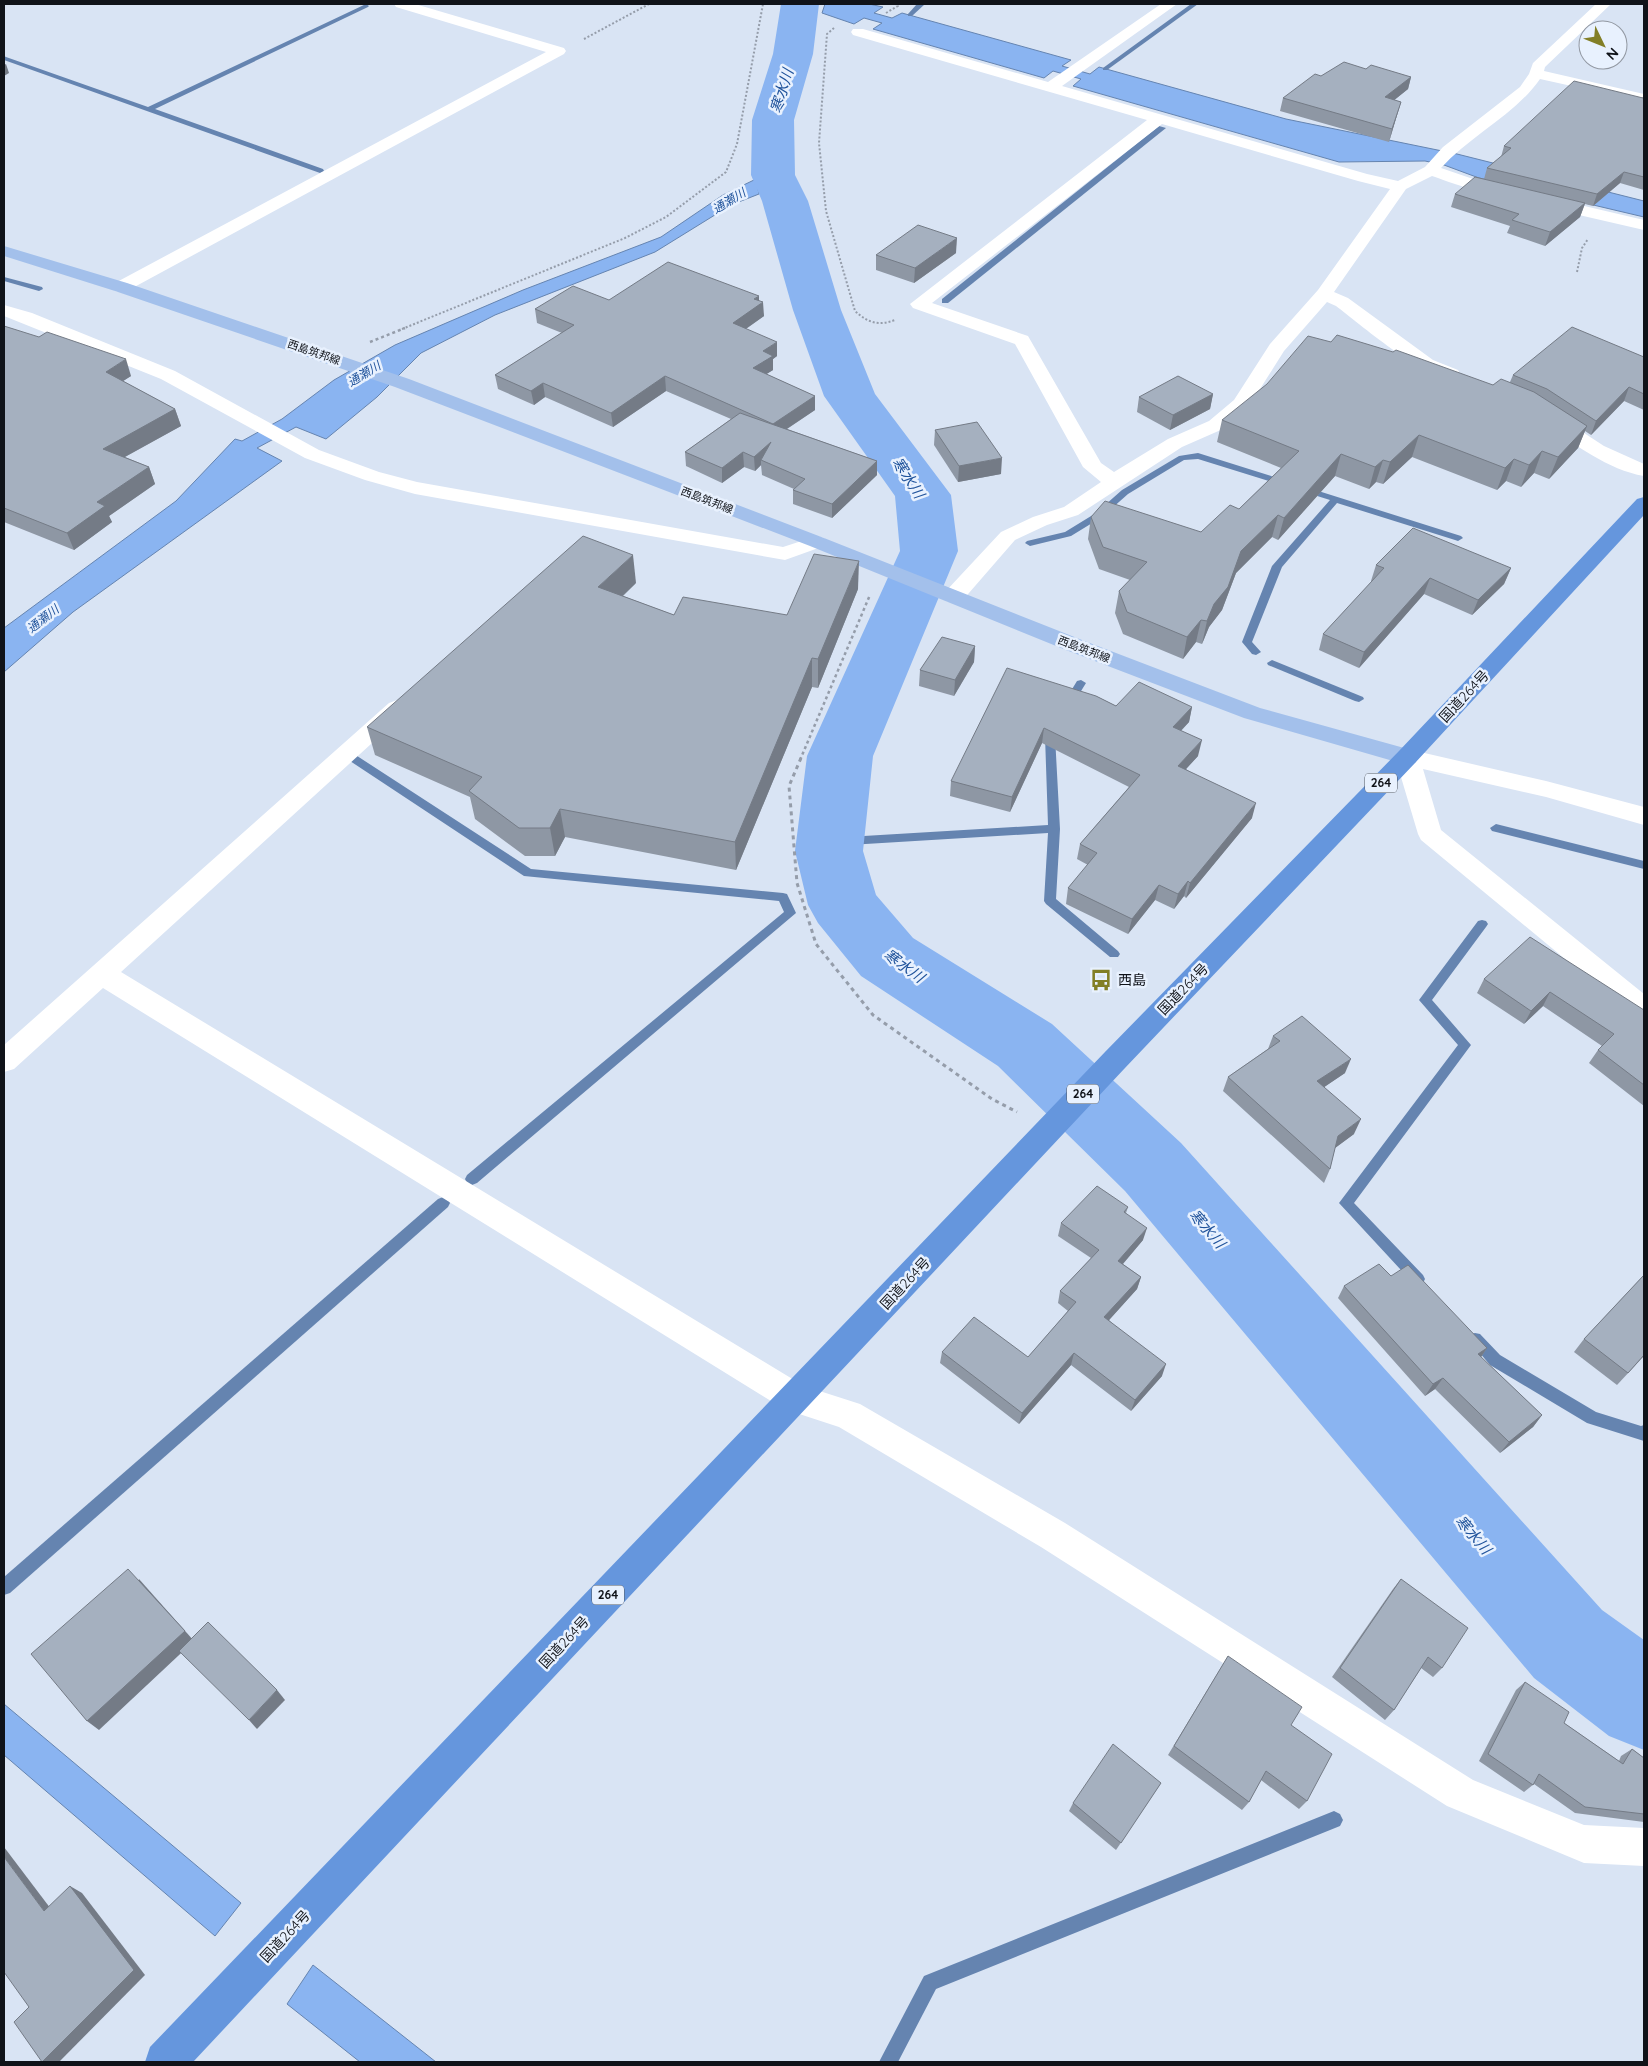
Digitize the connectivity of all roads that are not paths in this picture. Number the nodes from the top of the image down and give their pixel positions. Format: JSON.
{"nodes":[{"id":1,"x":401,"y":4,"type":"edge"},
{"id":2,"x":1170,"y":4,"type":"edge"},
{"id":3,"x":1604,"y":4,"type":"edge"},
{"id":4,"x":858,"y":32,"type":"road end"},
{"id":5,"x":1536,"y":74,"type":"junction"},
{"id":6,"x":1050,"y":88,"type":"junction"},
{"id":7,"x":1644,"y":98,"type":"edge"},
{"id":8,"x":1159,"y":119,"type":"junction"},
{"id":9,"x":1433,"y":168,"type":"junction"},
{"id":10,"x":1400,"y":186,"type":"junction"},
{"id":11,"x":1644,"y":225,"type":"edge"},
{"id":12,"x":4,"y":251,"type":"edge"},
{"id":13,"x":121,"y":287,"type":"junction"},
{"id":14,"x":1324,"y":294,"type":"junction"},
{"id":15,"x":4,"y":310,"type":"edge"},
{"id":16,"x":1471,"y":382,"type":"edge"},
{"id":17,"x":1534,"y":408,"type":"edge"},
{"id":18,"x":1644,"y":470,"type":"edge"},
{"id":19,"x":1113,"y":481,"type":"junction"},
{"id":20,"x":1644,"y":503,"type":"edge"},
{"id":21,"x":592,"y":519,"type":"junction"},
{"id":22,"x":817,"y":542,"type":"junction"},
{"id":23,"x":580,"y":544,"type":"edge"},
{"id":24,"x":954,"y":596,"type":"junction"},
{"id":25,"x":411,"y":696,"type":"edge"},
{"id":26,"x":1407,"y":757,"type":"junction"},
{"id":27,"x":1644,"y":816,"type":"edge"},
{"id":28,"x":101,"y":973,"type":"junction"},
{"id":29,"x":1644,"y":1009,"type":"edge"},
{"id":30,"x":4,"y":1061,"type":"edge"},
{"id":31,"x":795,"y":1398,"type":"junction"},
{"id":32,"x":1644,"y":1847,"type":"edge"},
{"id":33,"x":165,"y":2062,"type":"edge"}],
"edges":[{"from":1,"to":13,"type":"street"},
{"from":2,"to":6,"type":"street"},
{"from":3,"to":5,"type":"street"},
{"from":4,"to":6,"type":"street"},
{"from":5,"to":7,"type":"street"},
{"from":5,"to":9,"type":"street"},
{"from":6,"to":8,"type":"street"},
{"from":8,"to":10,"type":"street"},
{"from":8,"to":19,"type":"street"},
{"from":9,"to":10,"type":"street"},
{"from":9,"to":11,"type":"street"},
{"from":10,"to":14,"type":"street"},
{"from":12,"to":13,"type":"main road","name":"西島筑邦線"},
{"from":13,"to":22,"type":"main road","name":"西島筑邦線"},
{"from":14,"to":16,"type":"street"},
{"from":14,"to":19,"type":"street"},
{"from":15,"to":21,"type":"street"},
{"from":17,"to":18,"type":"street"},
{"from":19,"to":24,"type":"street"},
{"from":20,"to":26,"type":"highway","name":"国道264号","number":"264"},
{"from":21,"to":22,"type":"street"},
{"from":21,"to":23,"type":"street"},
{"from":22,"to":24,"type":"main road","name":"西島筑邦線"},
{"from":24,"to":26,"type":"main road","name":"西島筑邦線"},
{"from":25,"to":28,"type":"street"},
{"from":26,"to":27,"type":"street"},
{"from":26,"to":29,"type":"street"},
{"from":26,"to":31,"type":"highway","name":"国道264号","number":"264"},
{"from":28,"to":30,"type":"street"},
{"from":28,"to":31,"type":"street"},
{"from":31,"to":32,"type":"street"},
{"from":31,"to":33,"type":"highway","name":"国道264号","number":"264"}]}
